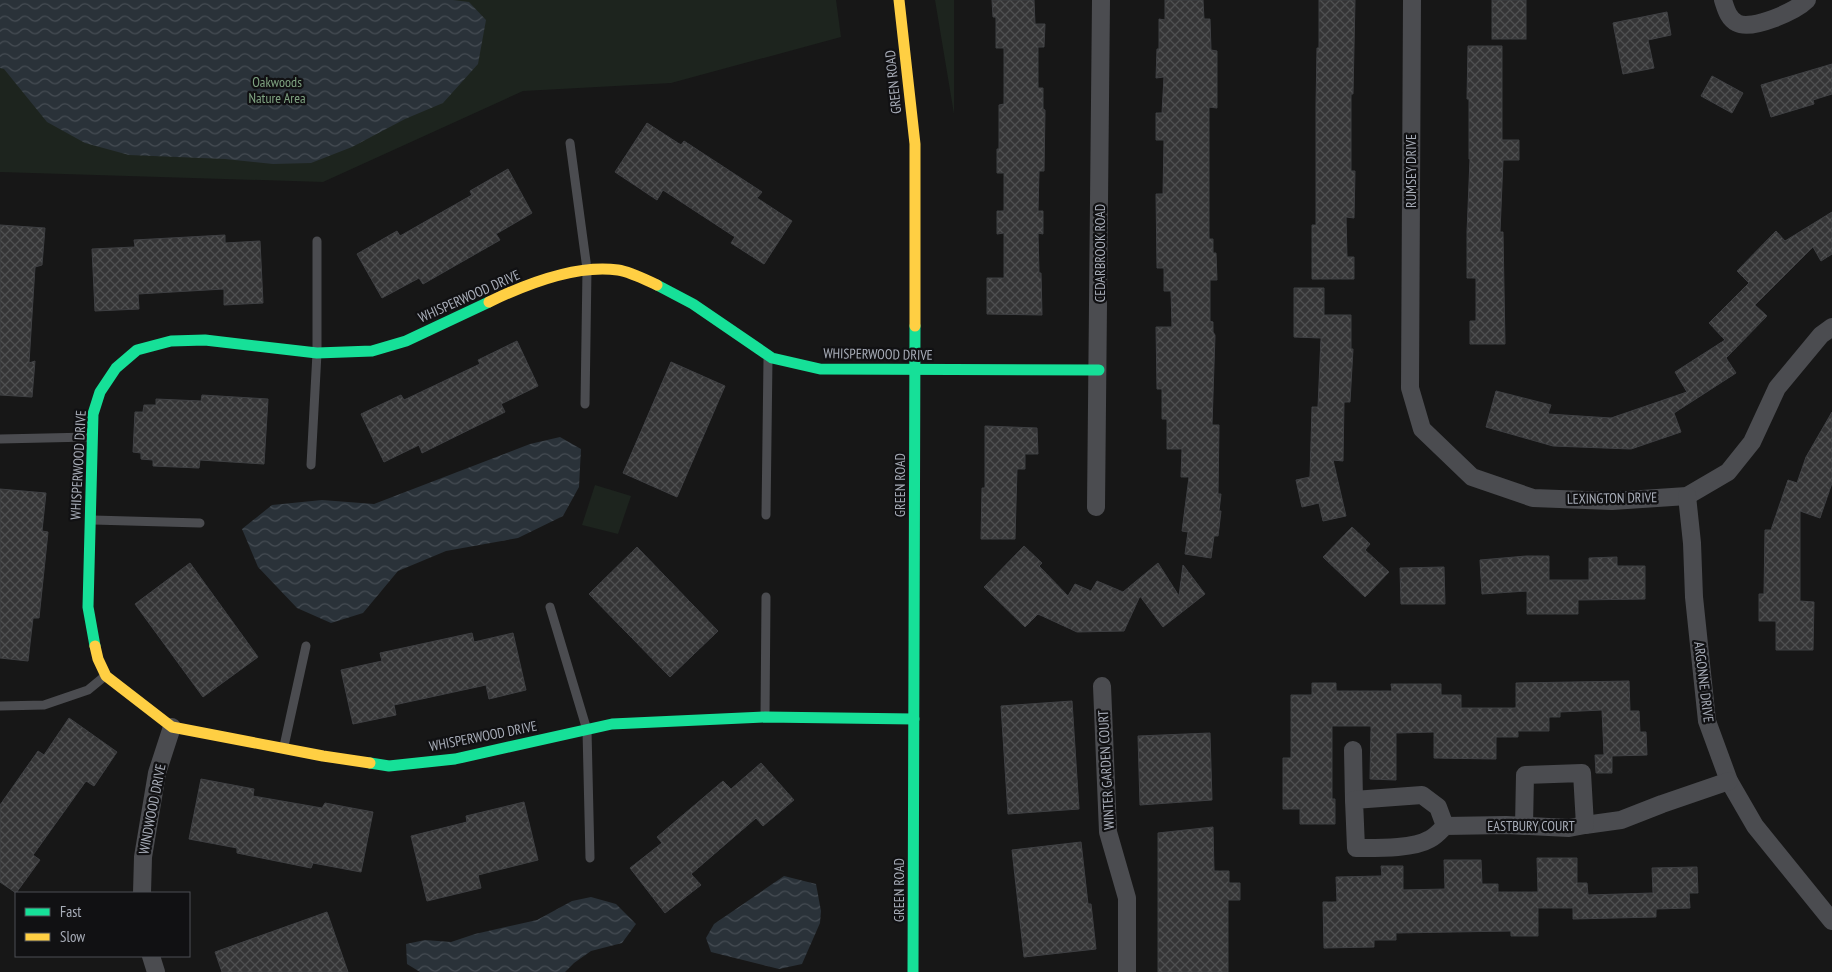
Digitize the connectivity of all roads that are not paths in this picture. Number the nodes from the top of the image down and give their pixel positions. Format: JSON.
{"nodes":[{"id":1,"x":899,"y":0,"type":"edge"},
{"id":2,"x":1101,"y":0,"type":"edge"},
{"id":3,"x":1412,"y":0,"type":"edge"},
{"id":4,"x":1723,"y":0,"type":"edge"},
{"id":5,"x":1807,"y":0,"type":"edge"},
{"id":6,"x":570,"y":144,"type":"dead end"},
{"id":7,"x":317,"y":241,"type":"dead end"},
{"id":8,"x":587,"y":269,"type":"junction"},
{"id":9,"x":1832,"y":326,"type":"edge"},
{"id":10,"x":1410,"y":341,"type":"joint"},
{"id":11,"x":317,"y":352,"type":"junction"},
{"id":12,"x":768,"y":355,"type":"junction"},
{"id":13,"x":915,"y":370,"type":"junction"},
{"id":14,"x":1099,"y":370,"type":"junction"},
{"id":15,"x":586,"y":404,"type":"dead end"},
{"id":16,"x":92,"y":437,"type":"junction"},
{"id":17,"x":0,"y":439,"type":"edge"},
{"id":18,"x":311,"y":465,"type":"dead end"},
{"id":19,"x":1687,"y":496,"type":"junction"},
{"id":20,"x":1096,"y":507,"type":"dead end"},
{"id":21,"x":766,"y":515,"type":"dead end"},
{"id":22,"x":90,"y":520,"type":"junction"},
{"id":23,"x":200,"y":524,"type":"dead end"},
{"id":24,"x":766,"y":597,"type":"dead end"},
{"id":25,"x":550,"y":607,"type":"dead end"},
{"id":26,"x":306,"y":646,"type":"dead end"},
{"id":27,"x":106,"y":676,"type":"junction"},
{"id":28,"x":1102,"y":686,"type":"dead end"},
{"id":29,"x":0,"y":706,"type":"edge"},
{"id":30,"x":765,"y":717,"type":"junction"},
{"id":31,"x":914,"y":719,"type":"junction"},
{"id":32,"x":172,"y":727,"type":"junction"},
{"id":33,"x":587,"y":730,"type":"junction"},
{"id":34,"x":284,"y":749,"type":"junction"},
{"id":35,"x":1354,"y":750,"type":"dead end"},
{"id":36,"x":1730,"y":781,"type":"junction"},
{"id":37,"x":1354,"y":800,"type":"junction"},
{"id":38,"x":1445,"y":826,"type":"junction"},
{"id":39,"x":1524,"y":826,"type":"junction"},
{"id":40,"x":1585,"y":826,"type":"junction"},
{"id":41,"x":590,"y":858,"type":"dead end"},
{"id":42,"x":142,"y":892,"type":"edge"},
{"id":43,"x":1832,"y":921,"type":"edge"},
{"id":44,"x":151,"y":957,"type":"edge"},
{"id":45,"x":156,"y":972,"type":"edge"},
{"id":46,"x":913,"y":972,"type":"edge"},
{"id":47,"x":1127,"y":972,"type":"edge"}],
"edges":[{"from":1,"to":13,"type":"street","name":"GREEN ROAD"},
{"from":2,"to":14,"type":"street","name":"CEDARBROOK ROAD"},
{"from":3,"to":10,"type":"street","name":"RUMSEY DRIVE"},
{"from":4,"to":5,"type":"street"},
{"from":6,"to":8,"type":"lane"},
{"from":7,"to":11,"type":"lane"},
{"from":8,"to":11,"type":"street","name":"WHISPERWOOD DRIVE"},
{"from":8,"to":12,"type":"street","name":"WHISPERWOOD DRIVE"},
{"from":8,"to":15,"type":"lane"},
{"from":9,"to":19,"type":"street","name":"LEXINGTON DRIVE"},
{"from":10,"to":19,"type":"street","name":"LEXINGTON DRIVE"},
{"from":11,"to":16,"type":"street","name":"WHISPERWOOD DRIVE"},
{"from":11,"to":18,"type":"lane"},
{"from":12,"to":13,"type":"street","name":"WHISPERWOOD DRIVE"},
{"from":12,"to":21,"type":"lane"},
{"from":13,"to":14,"type":"street","name":"WHISPERWOOD DRIVE"},
{"from":13,"to":31,"type":"street","name":"GREEN ROAD"},
{"from":14,"to":20,"type":"street","name":"CEDARBROOK ROAD"},
{"from":16,"to":17,"type":"lane"},
{"from":16,"to":22,"type":"street","name":"WHISPERWOOD DRIVE"},
{"from":19,"to":36,"type":"street","name":"ARGONNE DRIVE"},
{"from":22,"to":23,"type":"lane"},
{"from":22,"to":27,"type":"street","name":"WHISPERWOOD DRIVE"},
{"from":24,"to":30,"type":"lane"},
{"from":25,"to":33,"type":"lane"},
{"from":26,"to":34,"type":"lane"},
{"from":27,"to":29,"type":"lane"},
{"from":27,"to":32,"type":"street","name":"WHISPERWOOD DRIVE"},
{"from":28,"to":47,"type":"street","name":"WINTER GARDEN COURT"},
{"from":30,"to":31,"type":"street","name":"WHISPERWOOD DRIVE"},
{"from":30,"to":33,"type":"street","name":"WHISPERWOOD DRIVE"},
{"from":31,"to":46,"type":"street","name":"GREEN ROAD"},
{"from":32,"to":34,"type":"street","name":"WHISPERWOOD DRIVE"},
{"from":32,"to":42,"type":"street","name":"WINDWOOD DRIVE"},
{"from":33,"to":34,"type":"street","name":"WHISPERWOOD DRIVE"},
{"from":33,"to":41,"type":"lane"},
{"from":35,"to":37,"type":"street"},
{"from":36,"to":40,"type":"street","name":"EASTBURY COURT"},
{"from":36,"to":43,"type":"street","name":"ARGONNE DRIVE"},
{"from":37,"to":38,"type":"street"},
{"from":37,"to":38,"type":"street"},
{"from":38,"to":39,"type":"street","name":"EASTBURY COURT"},
{"from":39,"to":40,"type":"street","name":"EASTBURY COURT"},
{"from":39,"to":40,"type":"street"},
{"from":44,"to":45,"type":"street"}]}
